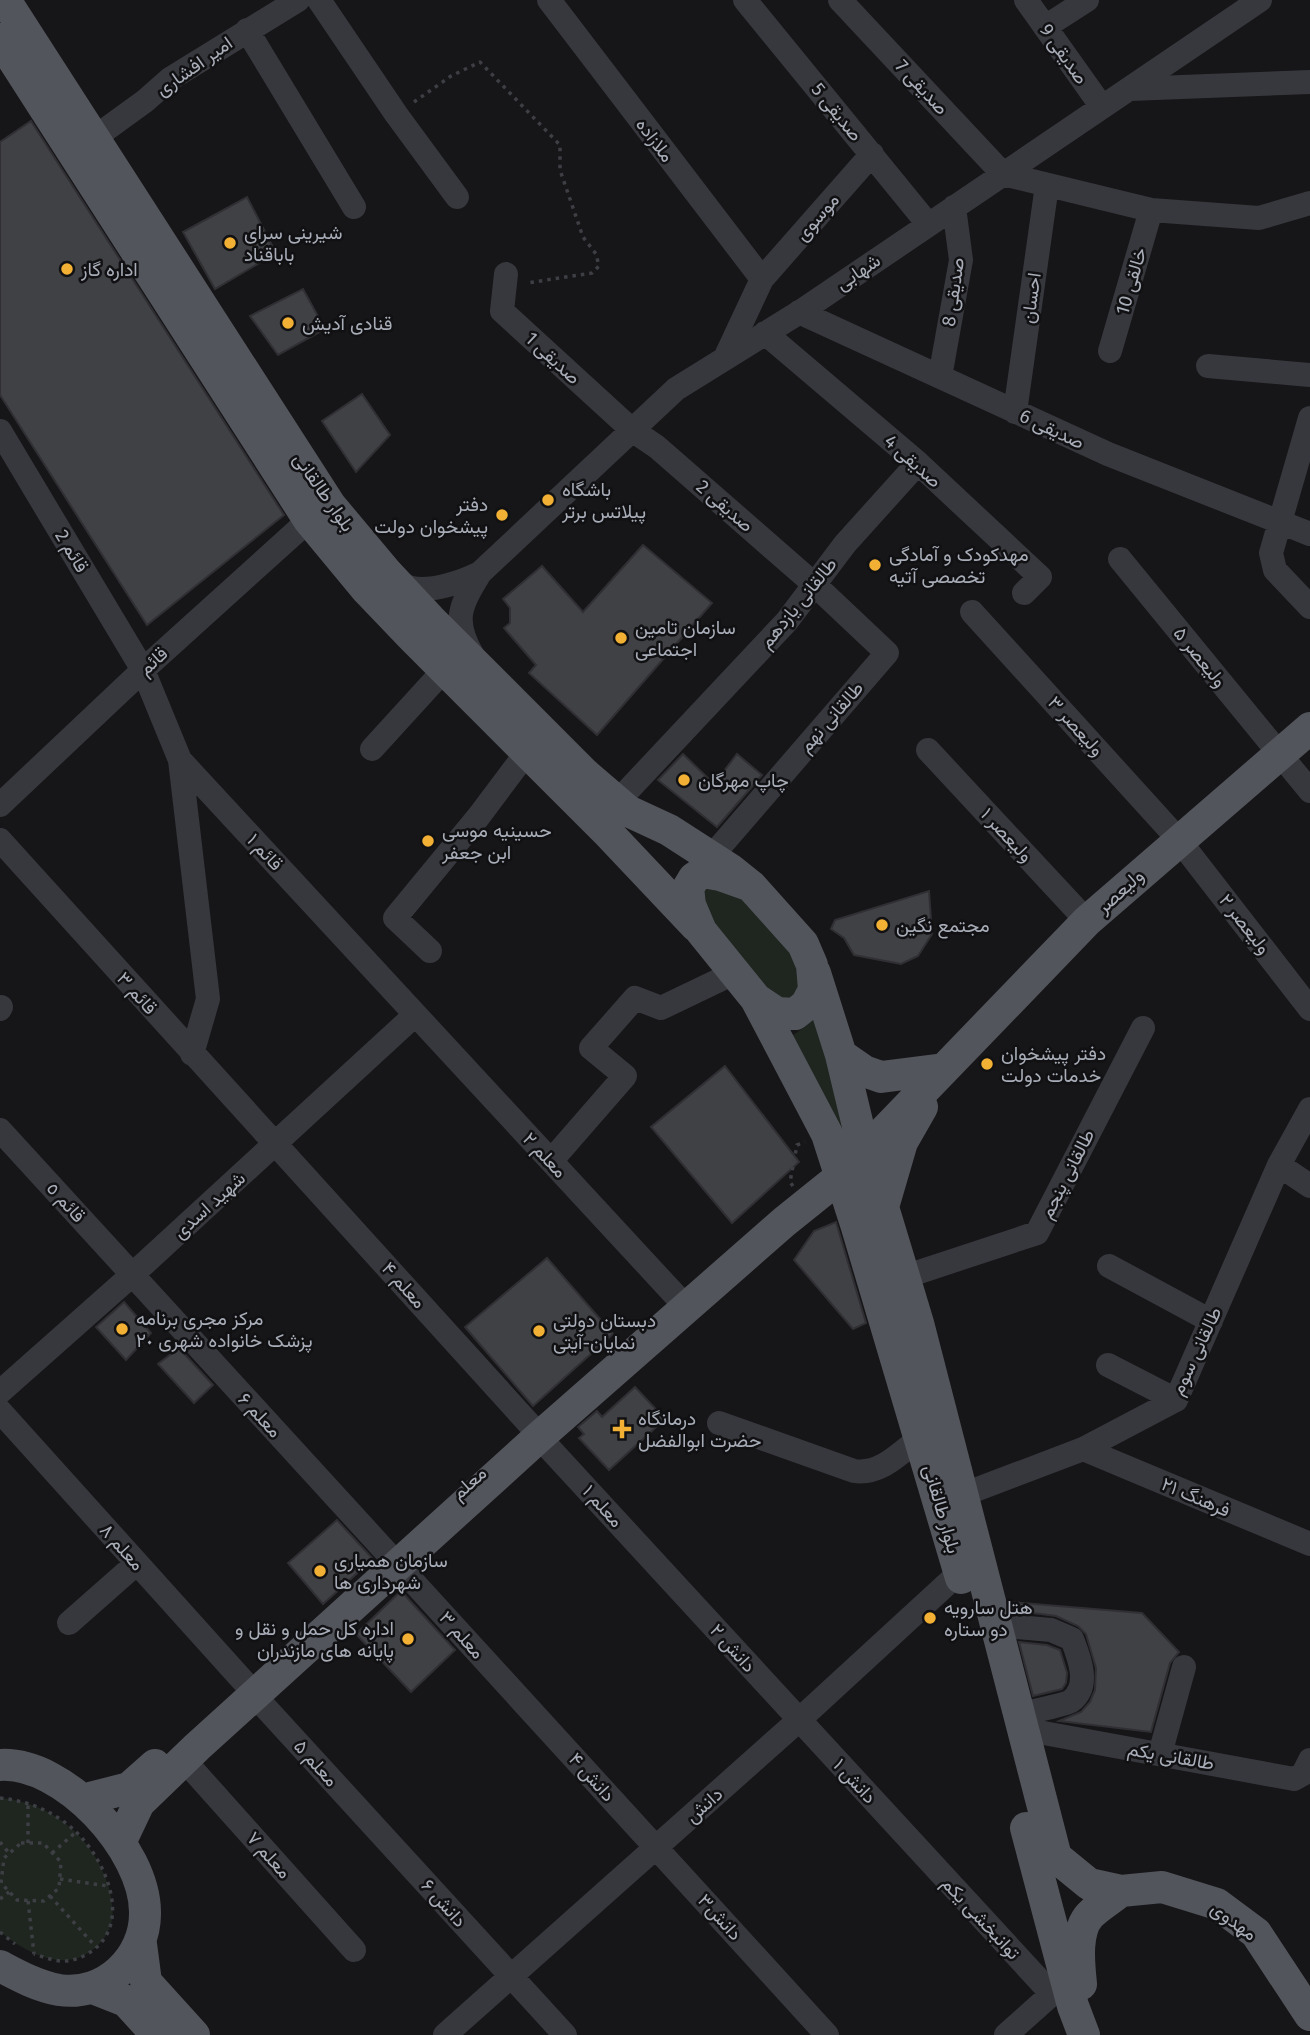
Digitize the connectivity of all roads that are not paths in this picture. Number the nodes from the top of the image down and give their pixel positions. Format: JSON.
{"nodes":[{"id":1,"x":5,"y":0,"type":"edge"},
{"id":2,"x":298,"y":0,"type":"edge"},
{"id":3,"x":319,"y":0,"type":"edge"},
{"id":4,"x":549,"y":0,"type":"edge"},
{"id":5,"x":745,"y":0,"type":"edge"},
{"id":6,"x":840,"y":0,"type":"edge"},
{"id":7,"x":1026,"y":0,"type":"edge"},
{"id":8,"x":1087,"y":0,"type":"edge"},
{"id":9,"x":1260,"y":0,"type":"edge"},
{"id":10,"x":1045,"y":27,"type":"junction"},
{"id":11,"x":247,"y":30,"type":"junction"},
{"id":12,"x":0,"y":39,"type":"edge"},
{"id":13,"x":1310,"y":82,"type":"edge"},
{"id":14,"x":1129,"y":89,"type":"junction"},
{"id":15,"x":1102,"y":107,"type":"junction"},
{"id":16,"x":94,"y":138,"type":"junction"},
{"id":17,"x":872,"y":154,"type":"junction"},
{"id":18,"x":1003,"y":174,"type":"junction"},
{"id":19,"x":1047,"y":185,"type":"junction"},
{"id":20,"x":457,"y":197,"type":"dead end"},
{"id":21,"x":1310,"y":203,"type":"edge"},
{"id":22,"x":354,"y":207,"type":"dead end"},
{"id":23,"x":954,"y":207,"type":"junction"},
{"id":24,"x":1151,"y":210,"type":"junction"},
{"id":25,"x":928,"y":224,"type":"junction"},
{"id":26,"x":506,"y":274,"type":"road end"},
{"id":27,"x":762,"y":279,"type":"junction"},
{"id":28,"x":799,"y":312,"type":"junction"},
{"id":29,"x":765,"y":333,"type":"junction"},
{"id":30,"x":1110,"y":351,"type":"dead end"},
{"id":31,"x":725,"y":358,"type":"junction"},
{"id":32,"x":1208,"y":366,"type":"dead end"},
{"id":33,"x":1310,"y":374,"type":"edge"},
{"id":34,"x":940,"y":377,"type":"junction"},
{"id":35,"x":1015,"y":412,"type":"junction"},
{"id":36,"x":1310,"y":418,"type":"edge"},
{"id":37,"x":632,"y":430,"type":"junction"},
{"id":38,"x":0,"y":431,"type":"edge"},
{"id":39,"x":918,"y":463,"type":"junction"},
{"id":40,"x":309,"y":520,"type":"junction"},
{"id":41,"x":1280,"y":522,"type":"junction"},
{"id":42,"x":1310,"y":534,"type":"edge"},
{"id":43,"x":1120,"y":559,"type":"dead end"},
{"id":44,"x":387,"y":573,"type":"junction"},
{"id":45,"x":480,"y":573,"type":"junction"},
{"id":46,"x":815,"y":584,"type":"junction"},
{"id":47,"x":1024,"y":593,"type":"dead end"},
{"id":48,"x":1310,"y":607,"type":"edge"},
{"id":49,"x":972,"y":612,"type":"dead end"},
{"id":50,"x":444,"y":669,"type":"junction"},
{"id":51,"x":143,"y":670,"type":"junction"},
{"id":52,"x":483,"y":671,"type":"junction"},
{"id":53,"x":1310,"y":728,"type":"edge"},
{"id":54,"x":372,"y":749,"type":"dead end"},
{"id":55,"x":928,"y":750,"type":"dead end"},
{"id":56,"x":527,"y":752,"type":"junction"},
{"id":57,"x":1279,"y":754,"type":"junction"},
{"id":58,"x":180,"y":760,"type":"junction"},
{"id":59,"x":1310,"y":791,"type":"edge"},
{"id":60,"x":617,"y":802,"type":"junction"},
{"id":61,"x":0,"y":805,"type":"edge"},
{"id":62,"x":648,"y":821,"type":"junction"},
{"id":63,"x":0,"y":840,"type":"edge"},
{"id":64,"x":1180,"y":840,"type":"junction"},
{"id":65,"x":711,"y":857,"type":"junction"},
{"id":66,"x":636,"y":863,"type":"junction"},
{"id":67,"x":751,"y":886,"type":"junction"},
{"id":68,"x":1087,"y":921,"type":"junction"},
{"id":69,"x":701,"y":931,"type":"junction"},
{"id":70,"x":430,"y":951,"type":"dead end"},
{"id":71,"x":812,"y":965,"type":"junction"},
{"id":72,"x":734,"y":973,"type":"junction"},
{"id":73,"x":756,"y":999,"type":"junction"},
{"id":74,"x":1310,"y":1009,"type":"edge"},
{"id":75,"x":415,"y":1015,"type":"junction"},
{"id":76,"x":1143,"y":1028,"type":"dead end"},
{"id":77,"x":192,"y":1054,"type":"junction"},
{"id":78,"x":841,"y":1055,"type":"junction"},
{"id":79,"x":944,"y":1069,"type":"junction"},
{"id":80,"x":1310,"y":1110,"type":"edge"},
{"id":81,"x":0,"y":1129,"type":"edge"},
{"id":82,"x":827,"y":1134,"type":"junction"},
{"id":83,"x":276,"y":1143,"type":"junction"},
{"id":84,"x":864,"y":1151,"type":"junction"},
{"id":85,"x":551,"y":1161,"type":"junction"},
{"id":86,"x":1279,"y":1165,"type":"junction"},
{"id":87,"x":840,"y":1177,"type":"junction"},
{"id":88,"x":1310,"y":1186,"type":"edge"},
{"id":89,"x":884,"y":1207,"type":"junction"},
{"id":90,"x":784,"y":1222,"type":"junction"},
{"id":91,"x":856,"y":1224,"type":"junction"},
{"id":92,"x":1109,"y":1266,"type":"dead end"},
{"id":93,"x":132,"y":1275,"type":"junction"},
{"id":94,"x":904,"y":1277,"type":"junction"},
{"id":95,"x":675,"y":1295,"type":"junction"},
{"id":96,"x":1211,"y":1321,"type":"junction"},
{"id":97,"x":1108,"y":1365,"type":"dead end"},
{"id":98,"x":0,"y":1392,"type":"edge"},
{"id":99,"x":1176,"y":1400,"type":"junction"},
{"id":100,"x":0,"y":1411,"type":"edge"},
{"id":101,"x":719,"y":1423,"type":"dead end"},
{"id":102,"x":536,"y":1432,"type":"junction"},
{"id":103,"x":920,"y":1437,"type":"junction"},
{"id":104,"x":1083,"y":1450,"type":"junction"},
{"id":105,"x":962,"y":1495,"type":"junction"},
{"id":106,"x":1310,"y":1544,"type":"edge"},
{"id":107,"x":393,"y":1559,"type":"junction"},
{"id":108,"x":137,"y":1563,"type":"junction"},
{"id":109,"x":960,"y":1572,"type":"junction"},
{"id":110,"x":666,"y":1576,"type":"joint"},
{"id":111,"x":994,"y":1620,"type":"junction"},
{"id":112,"x":68,"y":1623,"type":"dead end"},
{"id":113,"x":1184,"y":1667,"type":"dead end"},
{"id":114,"x":250,"y":1689,"type":"junction"},
{"id":115,"x":528,"y":1707,"type":"joint"},
{"id":116,"x":799,"y":1720,"type":"junction"},
{"id":117,"x":1020,"y":1722,"type":"junction"},
{"id":118,"x":1160,"y":1755,"type":"junction"},
{"id":119,"x":184,"y":1760,"type":"junction"},
{"id":120,"x":1310,"y":1760,"type":"edge"},
{"id":121,"x":0,"y":1765,"type":"edge"},
{"id":122,"x":82,"y":1800,"type":"junction"},
{"id":123,"x":378,"y":1831,"type":"joint"},
{"id":124,"x":911,"y":1842,"type":"joint"},
{"id":125,"x":121,"y":1843,"type":"junction"},
{"id":126,"x":656,"y":1847,"type":"junction"},
{"id":127,"x":1121,"y":1891,"type":"junction"},
{"id":128,"x":141,"y":1944,"type":"junction"},
{"id":129,"x":354,"y":1950,"type":"dead end"},
{"id":130,"x":0,"y":1966,"type":"edge"},
{"id":131,"x":510,"y":1976,"type":"junction"},
{"id":132,"x":93,"y":1988,"type":"junction"},
{"id":133,"x":1059,"y":1988,"type":"junction"},
{"id":134,"x":1310,"y":2015,"type":"edge"},
{"id":135,"x":157,"y":2035,"type":"edge"},
{"id":136,"x":194,"y":2035,"type":"edge"},
{"id":137,"x":444,"y":2035,"type":"edge"},
{"id":138,"x":565,"y":2035,"type":"edge"},
{"id":139,"x":827,"y":2035,"type":"edge"},
{"id":140,"x":1006,"y":2035,"type":"edge"},
{"id":141,"x":1086,"y":2035,"type":"edge"}],
"edges":[{"from":1,"to":16,"type":"main road","name":"بلوار طالقانی"},
{"from":2,"to":11,"type":"street","name":"امیر افشاری"},
{"from":3,"to":20,"type":"street"},
{"from":4,"to":27,"type":"street","name":"ملازاده"},
{"from":5,"to":17,"type":"street","name":"صدیقی 5"},
{"from":6,"to":18,"type":"street","name":"صدیقی 7"},
{"from":7,"to":10,"type":"street","name":"صدیقی 9"},
{"from":8,"to":10,"type":"street"},
{"from":9,"to":14,"type":"street","name":"شهابی"},
{"from":10,"to":15,"type":"street","name":"صدیقی 9"},
{"from":11,"to":16,"type":"street","name":"امیر افشاری"},
{"from":11,"to":22,"type":"street"},
{"from":12,"to":40,"type":"main road","name":"بلوار طالقانی"},
{"from":13,"to":14,"type":"street"},
{"from":14,"to":15,"type":"street","name":"شهابی"},
{"from":15,"to":18,"type":"street","name":"شهابی"},
{"from":16,"to":44,"type":"main road","name":"بلوار طالقانی"},
{"from":17,"to":25,"type":"street","name":"صدیقی 5"},
{"from":17,"to":27,"type":"street","name":"موسوی"},
{"from":18,"to":19,"type":"street"},
{"from":18,"to":23,"type":"street","name":"شهابی"},
{"from":19,"to":24,"type":"street"},
{"from":19,"to":35,"type":"street","name":"احسان"},
{"from":21,"to":24,"type":"street"},
{"from":23,"to":25,"type":"street","name":"شهابی"},
{"from":23,"to":34,"type":"street","name":"صدیقی 8"},
{"from":24,"to":30,"type":"street","name":"خالقی 10"},
{"from":25,"to":28,"type":"street","name":"شهابی"},
{"from":26,"to":37,"type":"street","name":"صدیقی 1"},
{"from":27,"to":31,"type":"street","name":"موسوی"},
{"from":28,"to":29,"type":"street","name":"شهابی"},
{"from":28,"to":34,"type":"street","name":"صدیقی 6"},
{"from":29,"to":31,"type":"street","name":"شهابی"},
{"from":29,"to":39,"type":"street","name":"صدیقی 4"},
{"from":31,"to":37,"type":"street","name":"شهابی"},
{"from":32,"to":33,"type":"street"},
{"from":34,"to":35,"type":"street","name":"صدیقی 6"},
{"from":35,"to":41,"type":"street","name":"صدیقی 6"},
{"from":36,"to":41,"type":"street"},
{"from":37,"to":45,"type":"street","name":"شهابی"},
{"from":37,"to":46,"type":"street","name":"صدیقی 2"},
{"from":38,"to":51,"type":"street","name":"قائم 2"},
{"from":39,"to":46,"type":"street","name":"طالقانی یازدهم"},
{"from":39,"to":47,"type":"street","name":"صدیقی 4"},
{"from":40,"to":50,"type":"main road","name":"بلوار طالقانی"},
{"from":40,"to":51,"type":"street","name":"قائم"},
{"from":41,"to":42,"type":"street","name":"صدیقی 6"},
{"from":41,"to":48,"type":"street"},
{"from":43,"to":57,"type":"street","name":"ولیعصر ۵"},
{"from":44,"to":45,"type":"street"},
{"from":44,"to":52,"type":"main road","name":"بلوار طالقانی"},
{"from":45,"to":52,"type":"street"},
{"from":46,"to":60,"type":"street","name":"طالقانی یازدهم"},
{"from":46,"to":65,"type":"street","name":"طالقانی نهم"},
{"from":49,"to":64,"type":"street","name":"ولیعصر ٣"},
{"from":50,"to":54,"type":"street"},
{"from":50,"to":56,"type":"main road","name":"بلوار طالقانی"},
{"from":51,"to":58,"type":"street","name":"قائم ١"},
{"from":51,"to":61,"type":"street","name":"قائم"},
{"from":52,"to":60,"type":"main road","name":"بلوار طالقانی"},
{"from":53,"to":57,"type":"main road","name":"ولیعصر"},
{"from":55,"to":68,"type":"street","name":"ولیعصر ١"},
{"from":56,"to":66,"type":"main road","name":"بلوار طالقانی"},
{"from":56,"to":70,"type":"street"},
{"from":57,"to":59,"type":"street","name":"ولیعصر ۵"},
{"from":57,"to":64,"type":"main road","name":"ولیعصر"},
{"from":58,"to":75,"type":"street","name":"قائم ١"},
{"from":58,"to":77,"type":"street"},
{"from":60,"to":62,"type":"main road","name":"بلوار طالقانی"},
{"from":62,"to":65,"type":"main road","name":"بلوار طالقانی"},
{"from":62,"to":66,"type":"main road"},
{"from":63,"to":77,"type":"street","name":"قائم ٣"},
{"from":64,"to":68,"type":"main road","name":"ولیعصر"},
{"from":64,"to":74,"type":"street","name":"ولیعصر ٢"},
{"from":65,"to":67,"type":"main road","name":"بلوار طالقانی"},
{"from":66,"to":69,"type":"main road","name":"بلوار طالقانی"},
{"from":67,"to":69,"type":"main road"},
{"from":67,"to":71,"type":"main road","name":"بلوار طالقانی"},
{"from":68,"to":79,"type":"main road","name":"ولیعصر"},
{"from":69,"to":72,"type":"main road"},
{"from":71,"to":73,"type":"main road"},
{"from":71,"to":78,"type":"main road","name":"بلوار طالقانی"},
{"from":72,"to":73,"type":"main road"},
{"from":72,"to":85,"type":"street"},
{"from":73,"to":82,"type":"main road","name":"بلوار طالقانی"},
{"from":75,"to":83,"type":"street","name":"شهید اسدی"},
{"from":75,"to":85,"type":"street","name":"معلم ٢"},
{"from":76,"to":94,"type":"street","name":"طالقانی پنجم"},
{"from":77,"to":83,"type":"street","name":"قائم ٣"},
{"from":78,"to":79,"type":"main road"},
{"from":78,"to":84,"type":"main road","name":"بلوار طالقانی"},
{"from":79,"to":84,"type":"main road","name":"ولیعصر"},
{"from":79,"to":89,"type":"main road"},
{"from":80,"to":86,"type":"street"},
{"from":81,"to":93,"type":"street","name":"قائم ٥"},
{"from":82,"to":87,"type":"main road","name":"بلوار طالقانی"},
{"from":82,"to":95,"type":"main road","name":"معلم"},
{"from":83,"to":93,"type":"street","name":"شهید اسدی"},
{"from":83,"to":102,"type":"street","name":"معلم ۴"},
{"from":84,"to":87,"type":"main road","name":"ولیعصر"},
{"from":84,"to":89,"type":"main road","name":"بلوار طالقانی"},
{"from":85,"to":95,"type":"street","name":"معلم ٢"},
{"from":86,"to":88,"type":"street"},
{"from":86,"to":96,"type":"street","name":"طالقانی سوم"},
{"from":87,"to":90,"type":"main road","name":"معلم"},
{"from":87,"to":91,"type":"main road","name":"بلوار طالقانی"},
{"from":89,"to":94,"type":"main road","name":"بلوار طالقانی"},
{"from":90,"to":91,"type":"main road"},
{"from":90,"to":102,"type":"main road","name":"معلم"},
{"from":91,"to":103,"type":"main road","name":"بلوار طالقانی"},
{"from":92,"to":96,"type":"street"},
{"from":93,"to":98,"type":"street","name":"شهید اسدی"},
{"from":93,"to":107,"type":"street","name":"معلم ۶"},
{"from":94,"to":105,"type":"main road","name":"بلوار طالقانی"},
{"from":95,"to":102,"type":"main road","name":"معلم"},
{"from":96,"to":99,"type":"street","name":"طالقانی سوم"},
{"from":97,"to":99,"type":"street"},
{"from":99,"to":104,"type":"street","name":"طالقانی سوم"},
{"from":100,"to":108,"type":"street","name":"معلم ۸"},
{"from":101,"to":103,"type":"street"},
{"from":102,"to":107,"type":"main road","name":"معلم"},
{"from":102,"to":110,"type":"street","name":"معلم ١"},
{"from":103,"to":109,"type":"main road","name":"بلوار طالقانی"},
{"from":104,"to":105,"type":"street","name":"طالقانی سوم"},
{"from":104,"to":106,"type":"street","name":"فرهنگ ۲۱"},
{"from":105,"to":111,"type":"main road","name":"بلوار طالقانی"},
{"from":107,"to":114,"type":"main road","name":"معلم"},
{"from":107,"to":115,"type":"street","name":"معلم ۳"},
{"from":108,"to":112,"type":"street"},
{"from":108,"to":114,"type":"street","name":"معلم ۸"},
{"from":109,"to":116,"type":"street","name":"دانش"},
{"from":109,"to":133,"type":"main road","name":"بلوار طالقانی"},
{"from":110,"to":116,"type":"street","name":"دانش ٢"},
{"from":111,"to":117,"type":"main road","name":"بلوار طالقانی"},
{"from":111,"to":117,"type":"street"},
{"from":113,"to":118,"type":"street"},
{"from":114,"to":119,"type":"main road","name":"معلم"},
{"from":114,"to":122,"type":"main road","name":"معلم"},
{"from":114,"to":123,"type":"street","name":"معلم ۵"},
{"from":115,"to":126,"type":"street","name":"دانش ۴"},
{"from":116,"to":124,"type":"street","name":"دانش ١"},
{"from":116,"to":126,"type":"street","name":"دانش"},
{"from":117,"to":118,"type":"street","name":"طالقانی یکم"},
{"from":117,"to":127,"type":"main road","name":"بلوار طالقانی"},
{"from":118,"to":120,"type":"street","name":"طالقانی یکم"},
{"from":119,"to":125,"type":"main road","name":"معلم"},
{"from":119,"to":129,"type":"street","name":"معلم ٧"},
{"from":121,"to":122,"type":"main road"},
{"from":122,"to":125,"type":"main road"},
{"from":123,"to":131,"type":"street","name":"دانش ۶"},
{"from":124,"to":133,"type":"street","name":"توانبخشی یکم"},
{"from":125,"to":128,"type":"main road"},
{"from":126,"to":131,"type":"street","name":"دانش"},
{"from":126,"to":139,"type":"street","name":"دانش٣"},
{"from":127,"to":134,"type":"main road","name":"مهدوی"},
{"from":127,"to":141,"type":"main road"},
{"from":128,"to":132,"type":"main road"},
{"from":128,"to":136,"type":"main road"},
{"from":130,"to":132,"type":"main road"},
{"from":131,"to":137,"type":"street","name":"دانش"},
{"from":131,"to":138,"type":"street","name":"دانش ۶"},
{"from":132,"to":135,"type":"main road"},
{"from":133,"to":140,"type":"street"},
{"from":133,"to":141,"type":"main road","name":"بلوار طالقانی"}]}
